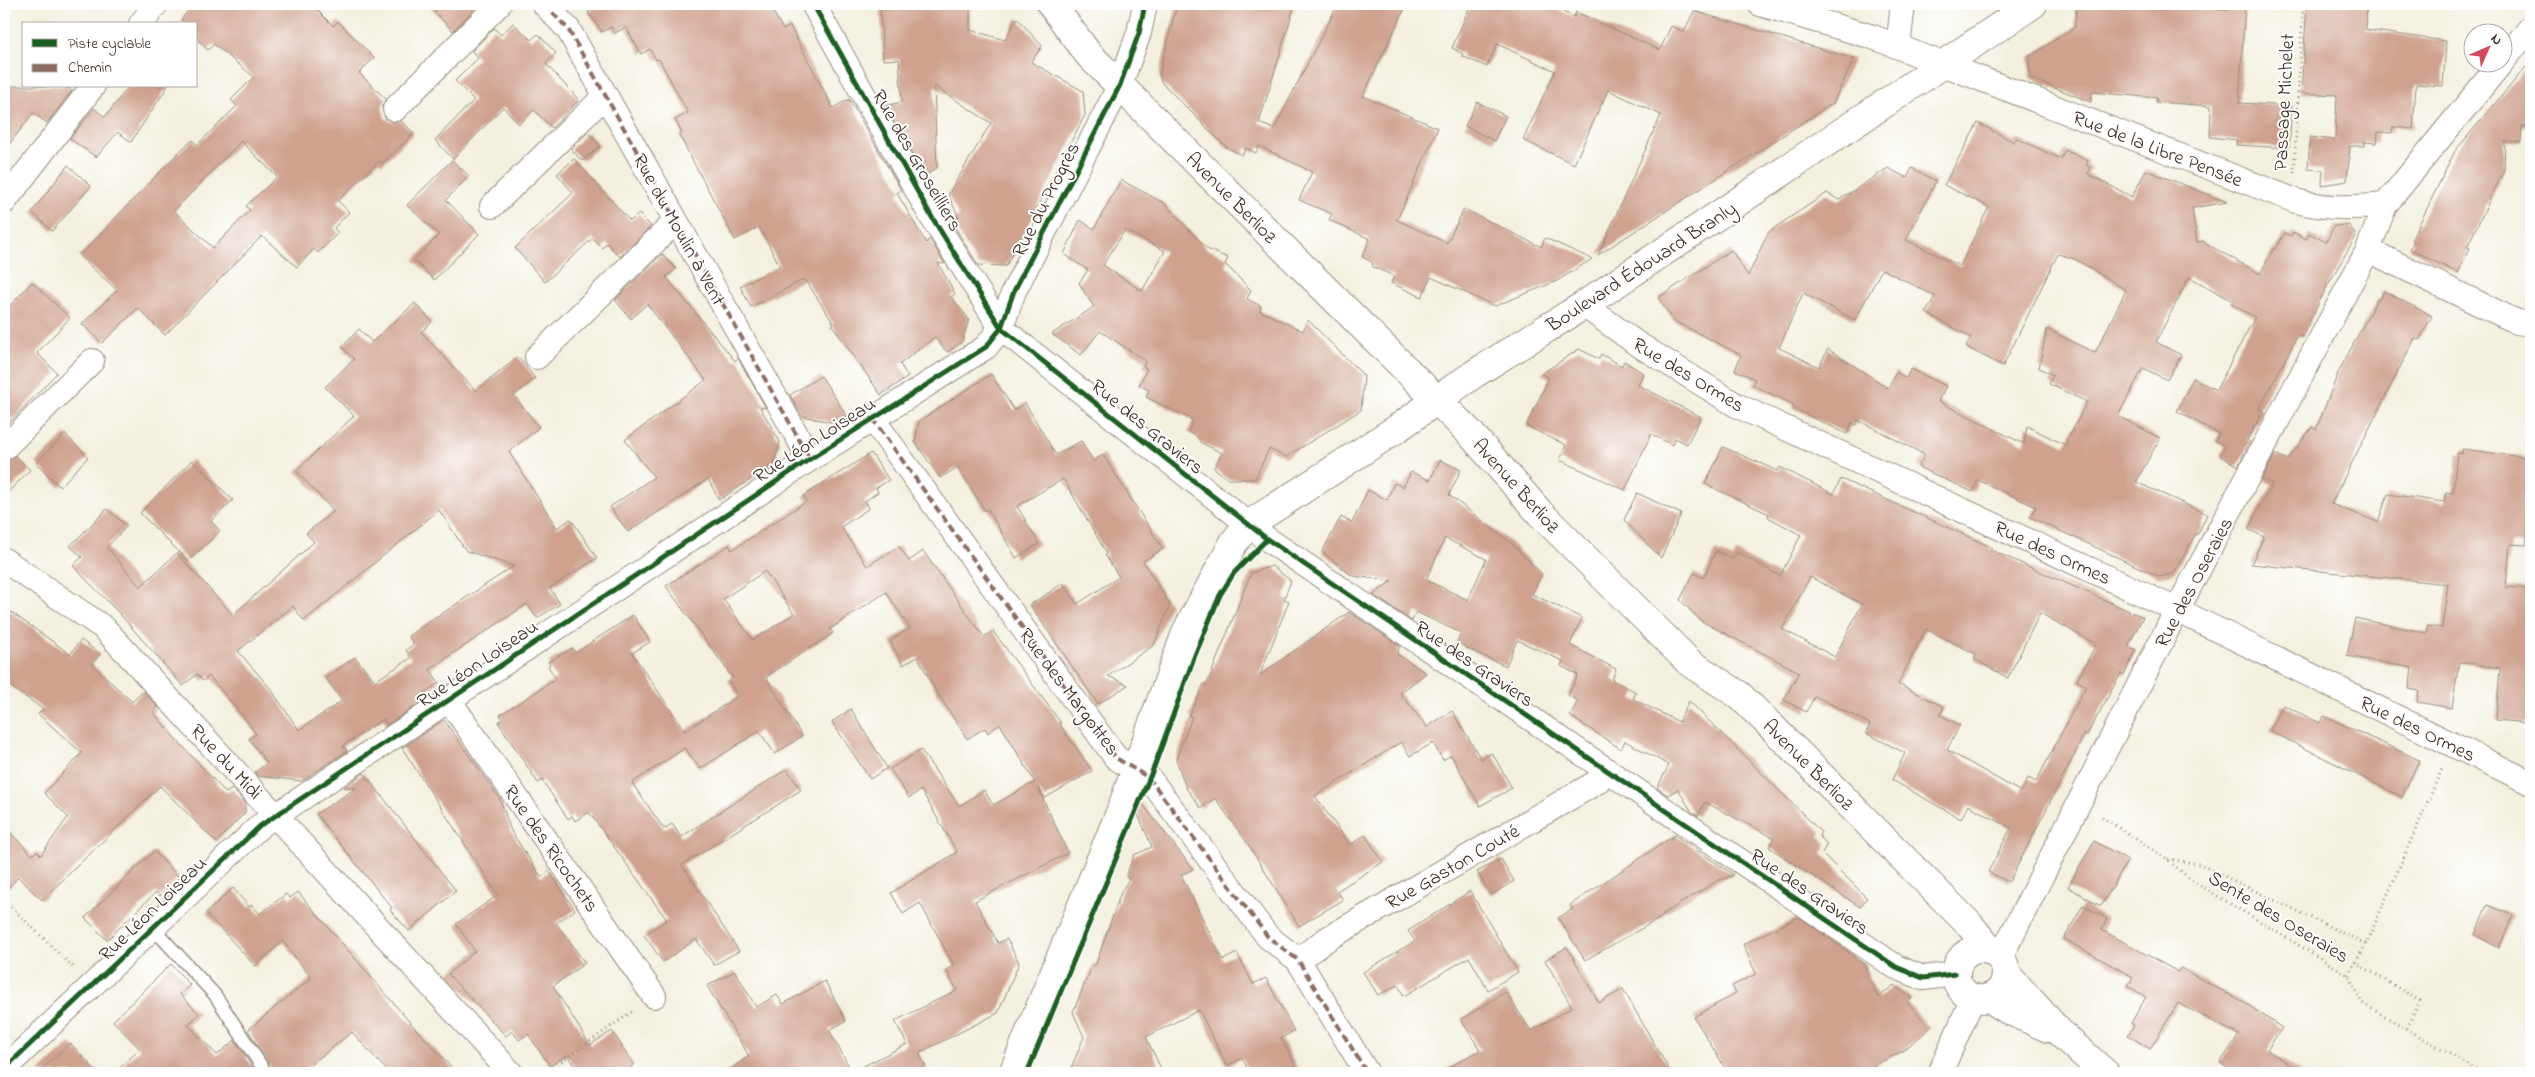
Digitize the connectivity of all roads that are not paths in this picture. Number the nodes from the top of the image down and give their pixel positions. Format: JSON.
{"nodes":[{"id":1,"x":156,"y":4,"type":"edge"},
{"id":2,"x":499,"y":4,"type":"edge"},
{"id":3,"x":544,"y":4,"type":"edge"},
{"id":4,"x":813,"y":4,"type":"edge"},
{"id":5,"x":1051,"y":4,"type":"edge"},
{"id":6,"x":1144,"y":4,"type":"edge"},
{"id":7,"x":1760,"y":4,"type":"edge"},
{"id":8,"x":1903,"y":4,"type":"edge"},
{"id":9,"x":2033,"y":4,"type":"edge"},
{"id":10,"x":142,"y":22,"type":"edge"},
{"id":11,"x":2531,"y":27,"type":"edge"},
{"id":12,"x":1898,"y":47,"type":"junction"},
{"id":13,"x":2512,"y":50,"type":"edge"},
{"id":14,"x":1943,"y":65,"type":"junction"},
{"id":15,"x":2494,"y":72,"type":"edge"},
{"id":16,"x":1120,"y":85,"type":"junction"},
{"id":17,"x":91,"y":88,"type":"edge"},
{"id":18,"x":605,"y":96,"type":"junction"},
{"id":19,"x":394,"y":109,"type":"dead end"},
{"id":20,"x":4,"y":202,"type":"edge"},
{"id":21,"x":2385,"y":205,"type":"junction"},
{"id":22,"x":492,"y":206,"type":"dead end"},
{"id":23,"x":676,"y":221,"type":"junction"},
{"id":24,"x":2368,"y":250,"type":"junction"},
{"id":25,"x":1584,"y":305,"type":"junction"},
{"id":26,"x":2531,"y":324,"type":"edge"},
{"id":27,"x":1001,"y":328,"type":"junction"},
{"id":28,"x":538,"y":357,"type":"dead end"},
{"id":29,"x":92,"y":361,"type":"dead end"},
{"id":30,"x":1437,"y":400,"type":"junction"},
{"id":31,"x":872,"y":418,"type":"junction"},
{"id":32,"x":4,"y":448,"type":"edge"},
{"id":33,"x":810,"y":458,"type":"junction"},
{"id":34,"x":1248,"y":525,"type":"junction"},
{"id":35,"x":4,"y":560,"type":"edge"},
{"id":36,"x":2178,"y":610,"type":"junction"},
{"id":37,"x":449,"y":700,"type":"junction"},
{"id":38,"x":1136,"y":768,"type":"junction"},
{"id":39,"x":1605,"y":770,"type":"junction"},
{"id":40,"x":2531,"y":783,"type":"edge"},
{"id":41,"x":277,"y":815,"type":"junction"},
{"id":42,"x":154,"y":928,"type":"junction"},
{"id":43,"x":1298,"y":960,"type":"junction"},
{"id":44,"x":1984,"y":962,"type":"junction"},
{"id":45,"x":654,"y":996,"type":"road end"},
{"id":46,"x":1981,"y":998,"type":"junction"},
{"id":47,"x":2061,"y":1034,"type":"junction"},
{"id":48,"x":4,"y":1069,"type":"edge"},
{"id":49,"x":1936,"y":1070,"type":"edge"},
{"id":50,"x":266,"y":1073,"type":"edge"},
{"id":51,"x":512,"y":1073,"type":"edge"},
{"id":52,"x":1013,"y":1073,"type":"edge"},
{"id":53,"x":1368,"y":1073,"type":"edge"},
{"id":54,"x":2105,"y":1073,"type":"edge"}],
"edges":[{"from":1,"to":10,"type":"street"},
{"from":2,"to":19,"type":"street"},
{"from":3,"to":18,"type":"street","name":"Rue du Moulin à Vent"},
{"from":4,"to":27,"type":"street","name":"Rue des Groseilliers"},
{"from":5,"to":16,"type":"main road","name":"Avenue Berlioz"},
{"from":6,"to":16,"type":"street","name":"Rue du Progrès"},
{"from":7,"to":12,"type":"street","name":"Rue de la Libre Pensée"},
{"from":8,"to":12,"type":"street"},
{"from":9,"to":14,"type":"main road","name":"Boulevard Édouard Branly"},
{"from":11,"to":13,"type":"street"},
{"from":12,"to":14,"type":"street","name":"Rue de la Libre Pensée"},
{"from":14,"to":21,"type":"street","name":"Rue de la Libre Pensée"},
{"from":14,"to":25,"type":"main road","name":"Boulevard Édouard Branly"},
{"from":15,"to":21,"type":"street"},
{"from":16,"to":27,"type":"street","name":"Rue du Progrès"},
{"from":16,"to":30,"type":"main road","name":"Avenue Berlioz"},
{"from":17,"to":20,"type":"street"},
{"from":18,"to":22,"type":"street"},
{"from":18,"to":23,"type":"street","name":"Rue du Moulin à Vent"},
{"from":21,"to":24,"type":"street","name":"Rue des Oseraies"},
{"from":23,"to":28,"type":"street"},
{"from":23,"to":33,"type":"street","name":"Rue du Moulin à Vent"},
{"from":24,"to":26,"type":"street"},
{"from":24,"to":36,"type":"street","name":"Rue des Oseraies"},
{"from":25,"to":30,"type":"main road","name":"Boulevard Édouard Branly"},
{"from":25,"to":36,"type":"street","name":"Rue des Ormes"},
{"from":27,"to":31,"type":"street","name":"Rue Léon Loiseau"},
{"from":27,"to":34,"type":"street","name":"Rue des Graviers"},
{"from":29,"to":32,"type":"street"},
{"from":30,"to":34,"type":"main road","name":"Boulevard Édouard Branly"},
{"from":30,"to":44,"type":"main road","name":"Avenue Berlioz"},
{"from":31,"to":33,"type":"street","name":"Rue Léon Loiseau"},
{"from":31,"to":38,"type":"street","name":"Rue des Margottes"},
{"from":33,"to":37,"type":"street","name":"Rue Léon Loiseau"},
{"from":34,"to":38,"type":"main road","name":"Boulevard Édouard Branly"},
{"from":34,"to":39,"type":"street","name":"Rue des Graviers"},
{"from":35,"to":41,"type":"street","name":"Rue du Midi"},
{"from":36,"to":40,"type":"street","name":"Rue des Ormes"},
{"from":36,"to":44,"type":"street","name":"Rue des Oseraies"},
{"from":37,"to":41,"type":"street","name":"Rue Léon Loiseau"},
{"from":37,"to":45,"type":"street","name":"Rue des Ricochets"},
{"from":38,"to":43,"type":"street","name":"Rue des Margottes"},
{"from":38,"to":52,"type":"main road","name":"Boulevard Édouard Branly"},
{"from":39,"to":43,"type":"street","name":"Rue Gaston Couté"},
{"from":39,"to":44,"type":"street","name":"Rue des Graviers"},
{"from":41,"to":42,"type":"street","name":"Rue Léon Loiseau"},
{"from":41,"to":51,"type":"street","name":"Rue du Midi"},
{"from":42,"to":48,"type":"street","name":"Rue Léon Loiseau"},
{"from":42,"to":50,"type":"lane"},
{"from":43,"to":53,"type":"street","name":"Rue des Margottes"},
{"from":44,"to":46,"type":"main road"},
{"from":44,"to":46,"type":"main road","name":"Avenue Berlioz"},
{"from":44,"to":47,"type":"main road","name":"Avenue Berlioz"},
{"from":46,"to":47,"type":"main road","name":"Avenue Berlioz"},
{"from":46,"to":49,"type":"street"},
{"from":47,"to":54,"type":"main road","name":"Avenue Berlioz"}]}
